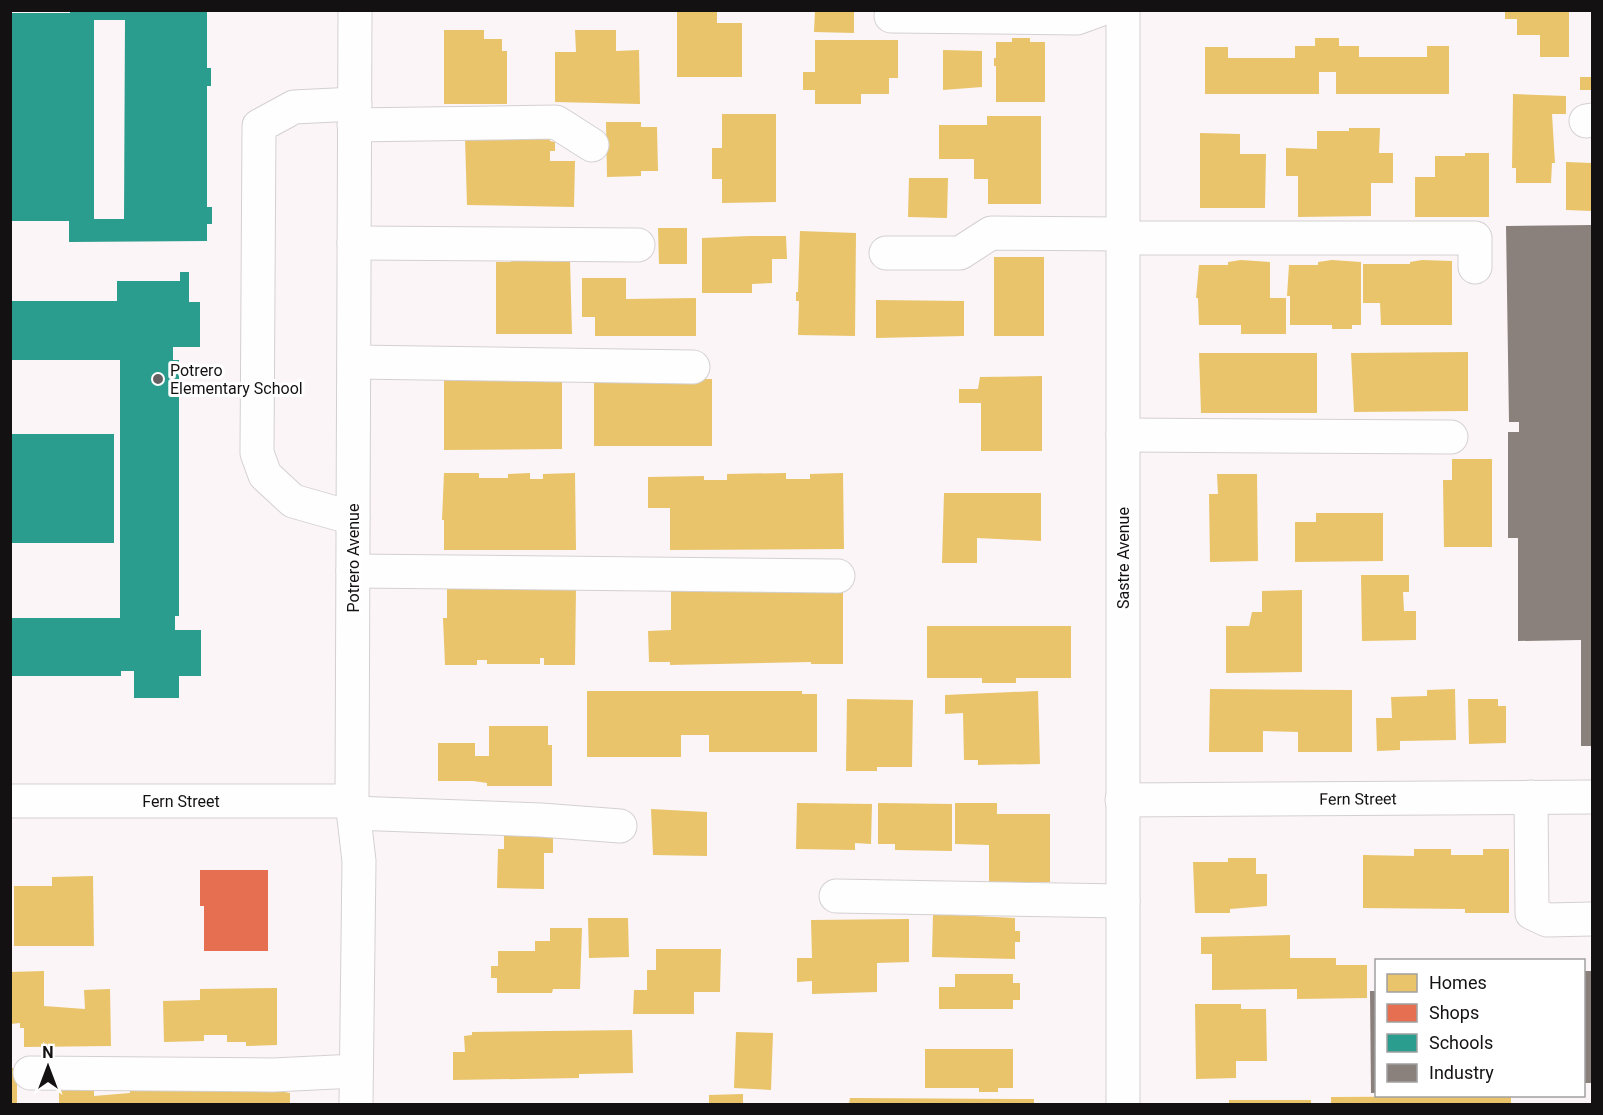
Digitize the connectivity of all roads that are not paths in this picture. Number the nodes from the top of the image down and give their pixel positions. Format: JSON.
{"nodes":[{"id":1,"x":355,"y":10,"type":"edge"},
{"id":2,"x":1099,"y":10,"type":"edge"},
{"id":3,"x":1122,"y":10,"type":"edge"},
{"id":4,"x":891,"y":16,"type":"dead end"},
{"id":5,"x":355,"y":114,"type":"junction"},
{"id":6,"x":592,"y":145,"type":"dead end"},
{"id":7,"x":1122,"y":236,"type":"junction"},
{"id":8,"x":354,"y":243,"type":"junction"},
{"id":9,"x":638,"y":245,"type":"dead end"},
{"id":10,"x":886,"y":254,"type":"dead end"},
{"id":11,"x":1476,"y":267,"type":"dead end"},
{"id":12,"x":354,"y":362,"type":"junction"},
{"id":13,"x":693,"y":367,"type":"dead end"},
{"id":14,"x":1123,"y":435,"type":"junction"},
{"id":15,"x":1451,"y":437,"type":"dead end"},
{"id":16,"x":353,"y":518,"type":"junction"},
{"id":17,"x":353,"y":571,"type":"junction"},
{"id":18,"x":838,"y":576,"type":"dead end"},
{"id":19,"x":1531,"y":797,"type":"junction"},
{"id":20,"x":1593,"y":797,"type":"edge"},
{"id":21,"x":1122,"y":800,"type":"junction"},
{"id":22,"x":10,"y":801,"type":"edge"},
{"id":23,"x":353,"y":807,"type":"junction"},
{"id":24,"x":620,"y":826,"type":"dead end"},
{"id":25,"x":836,"y":896,"type":"dead end"},
{"id":26,"x":1123,"y":901,"type":"junction"},
{"id":27,"x":1593,"y":919,"type":"edge"},
{"id":28,"x":356,"y":1071,"type":"junction"},
{"id":29,"x":30,"y":1073,"type":"dead end"},
{"id":30,"x":357,"y":1104,"type":"edge"},
{"id":31,"x":1123,"y":1104,"type":"edge"}],
"edges":[{"from":1,"to":5,"type":"street","name":"Potrero Avenue"},
{"from":2,"to":4,"type":"street"},
{"from":3,"to":7,"type":"street","name":"Sastre Avenue"},
{"from":5,"to":6,"type":"street"},
{"from":5,"to":8,"type":"street","name":"Potrero Avenue"},
{"from":5,"to":16,"type":"street"},
{"from":7,"to":10,"type":"street"},
{"from":7,"to":11,"type":"street"},
{"from":7,"to":14,"type":"street","name":"Sastre Avenue"},
{"from":8,"to":9,"type":"street"},
{"from":8,"to":12,"type":"street","name":"Potrero Avenue"},
{"from":12,"to":13,"type":"street"},
{"from":12,"to":16,"type":"street","name":"Potrero Avenue"},
{"from":14,"to":15,"type":"street"},
{"from":14,"to":21,"type":"street","name":"Sastre Avenue"},
{"from":16,"to":17,"type":"street","name":"Potrero Avenue"},
{"from":17,"to":18,"type":"street"},
{"from":17,"to":23,"type":"street","name":"Potrero Avenue"},
{"from":19,"to":20,"type":"street","name":"Fern Street"},
{"from":19,"to":21,"type":"street","name":"Fern Street"},
{"from":19,"to":27,"type":"street"},
{"from":21,"to":26,"type":"street","name":"Sastre Avenue"},
{"from":22,"to":23,"type":"street","name":"Fern Street"},
{"from":23,"to":24,"type":"street","name":"Fern Street"},
{"from":23,"to":28,"type":"street","name":"Potrero Avenue"},
{"from":25,"to":26,"type":"street"},
{"from":26,"to":31,"type":"street","name":"Sastre Avenue"},
{"from":28,"to":29,"type":"street"},
{"from":28,"to":30,"type":"street","name":"Potrero Avenue"}]}
